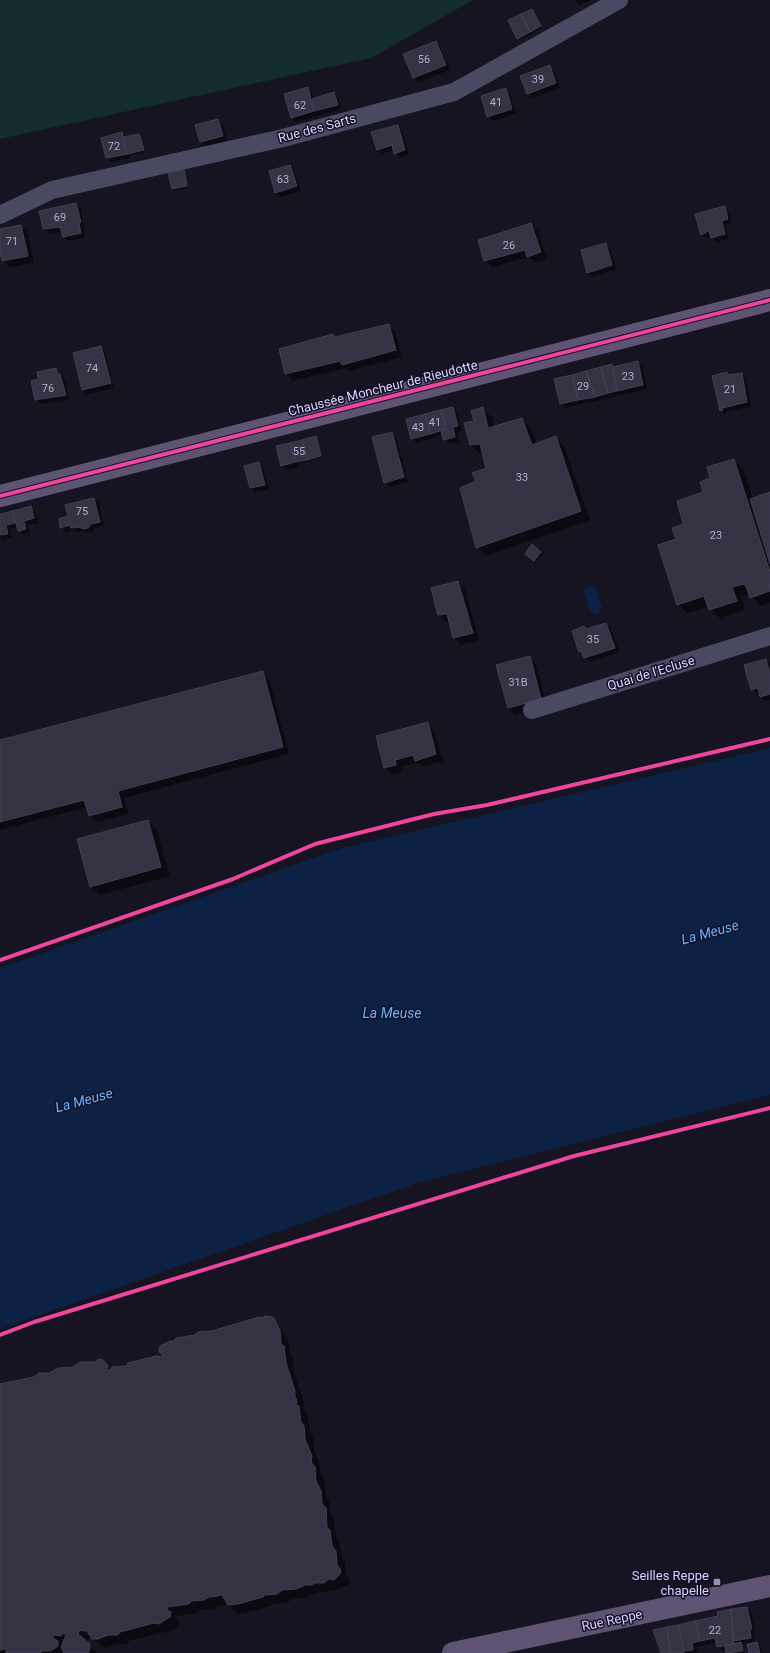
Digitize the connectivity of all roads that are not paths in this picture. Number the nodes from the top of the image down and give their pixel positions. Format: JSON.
{"nodes":[{"id":1,"x":619,"y":0,"type":"edge"},
{"id":2,"x":0,"y":216,"type":"edge"},
{"id":3,"x":770,"y":300,"type":"edge"},
{"id":4,"x":0,"y":496,"type":"edge"},
{"id":5,"x":770,"y":636,"type":"edge"},
{"id":6,"x":532,"y":710,"type":"dead end"},
{"id":7,"x":770,"y":1586,"type":"edge"},
{"id":8,"x":453,"y":1653,"type":"edge"}],
"edges":[{"from":1,"to":2,"type":"street","name":"Rue des Sarts"},
{"from":3,"to":4,"type":"main road","name":"Chaussée Moncheur de Rieudotte"},
{"from":5,"to":6,"type":"street","name":"Quai de l'Ecluse"},
{"from":7,"to":8,"type":"main road","name":"Rue Reppe"}]}
